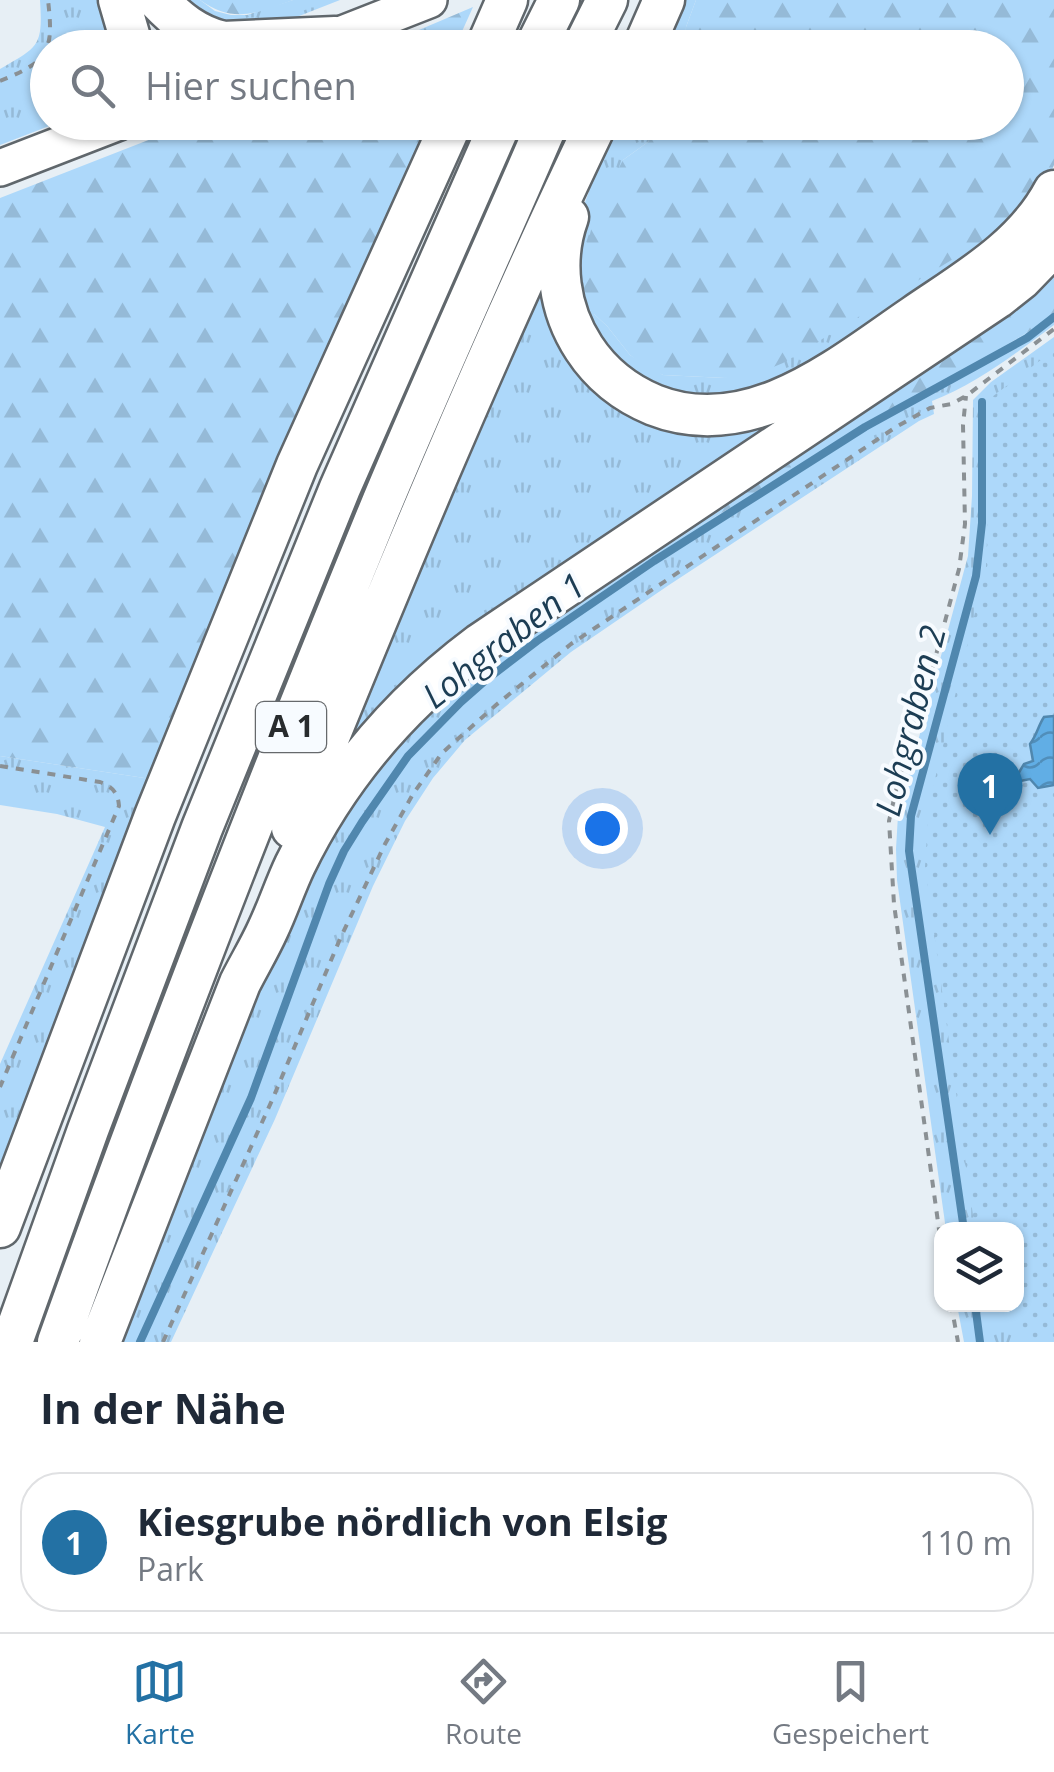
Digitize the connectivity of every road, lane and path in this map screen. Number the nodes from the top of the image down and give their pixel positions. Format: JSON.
{"nodes":[{"id":1,"x":48,"y":0,"type":"edge"},
{"id":2,"x":120,"y":0,"type":"edge"},
{"id":3,"x":157,"y":0,"type":"edge"},
{"id":4,"x":428,"y":0,"type":"edge"},
{"id":5,"x":508,"y":0,"type":"edge"},
{"id":6,"x":558,"y":0,"type":"edge"},
{"id":7,"x":606,"y":0,"type":"edge"},
{"id":8,"x":51,"y":30,"type":"edge"},
{"id":9,"x":128,"y":30,"type":"edge"},
{"id":10,"x":164,"y":30,"type":"edge"},
{"id":11,"x":193,"y":30,"type":"edge"},
{"id":12,"x":352,"y":30,"type":"edge"},
{"id":13,"x":494,"y":30,"type":"edge"},
{"id":14,"x":544,"y":30,"type":"edge"},
{"id":15,"x":592,"y":30,"type":"edge"},
{"id":16,"x":30,"y":67,"type":"edge"},
{"id":17,"x":0,"y":81,"type":"edge"},
{"id":18,"x":72,"y":140,"type":"edge"},
{"id":19,"x":444,"y":140,"type":"edge"},
{"id":20,"x":493,"y":140,"type":"edge"},
{"id":21,"x":540,"y":140,"type":"edge"},
{"id":22,"x":588,"y":140,"type":"edge"},
{"id":23,"x":604,"y":140,"type":"edge"},
{"id":24,"x":0,"y":168,"type":"edge"},
{"id":25,"x":1054,"y":191,"type":"edge"},
{"id":26,"x":1054,"y":245,"type":"edge"},
{"id":27,"x":1054,"y":330,"type":"edge"},
{"id":28,"x":966,"y":396,"type":"junction"},
{"id":29,"x":0,"y":766,"type":"edge"},
{"id":30,"x":240,"y":983,"type":"junction"},
{"id":31,"x":0,"y":1087,"type":"edge"},
{"id":32,"x":938,"y":1222,"type":"edge"},
{"id":33,"x":0,"y":1227,"type":"edge"},
{"id":34,"x":952,"y":1312,"type":"edge"},
{"id":35,"x":12,"y":1342,"type":"edge"},
{"id":36,"x":58,"y":1342,"type":"edge"},
{"id":37,"x":100,"y":1342,"type":"edge"},
{"id":38,"x":164,"y":1342,"type":"edge"},
{"id":39,"x":958,"y":1342,"type":"edge"}],
"edges":[{"from":1,"to":8,"type":"path"},
{"from":2,"to":9,"type":"highway"},
{"from":3,"to":10,"type":"highway"},
{"from":3,"to":11,"type":"highway"},
{"from":4,"to":12,"type":"main road"},
{"from":5,"to":13,"type":"highway"},
{"from":6,"to":14,"type":"highway"},
{"from":7,"to":15,"type":"highway"},
{"from":16,"to":17,"type":"path"},
{"from":18,"to":24,"type":"main road"},
{"from":19,"to":33,"type":"highway"},
{"from":20,"to":35,"type":"highway","number":"A 1"},
{"from":21,"to":36,"type":"highway","number":"A 1"},
{"from":22,"to":30,"type":"highway"},
{"from":23,"to":25,"type":"highway"},
{"from":26,"to":30,"type":"highway"},
{"from":27,"to":28,"type":"path"},
{"from":28,"to":32,"type":"path"},
{"from":28,"to":38,"type":"path"},
{"from":29,"to":31,"type":"path"},
{"from":30,"to":37,"type":"highway"},
{"from":34,"to":39,"type":"path"}]}
